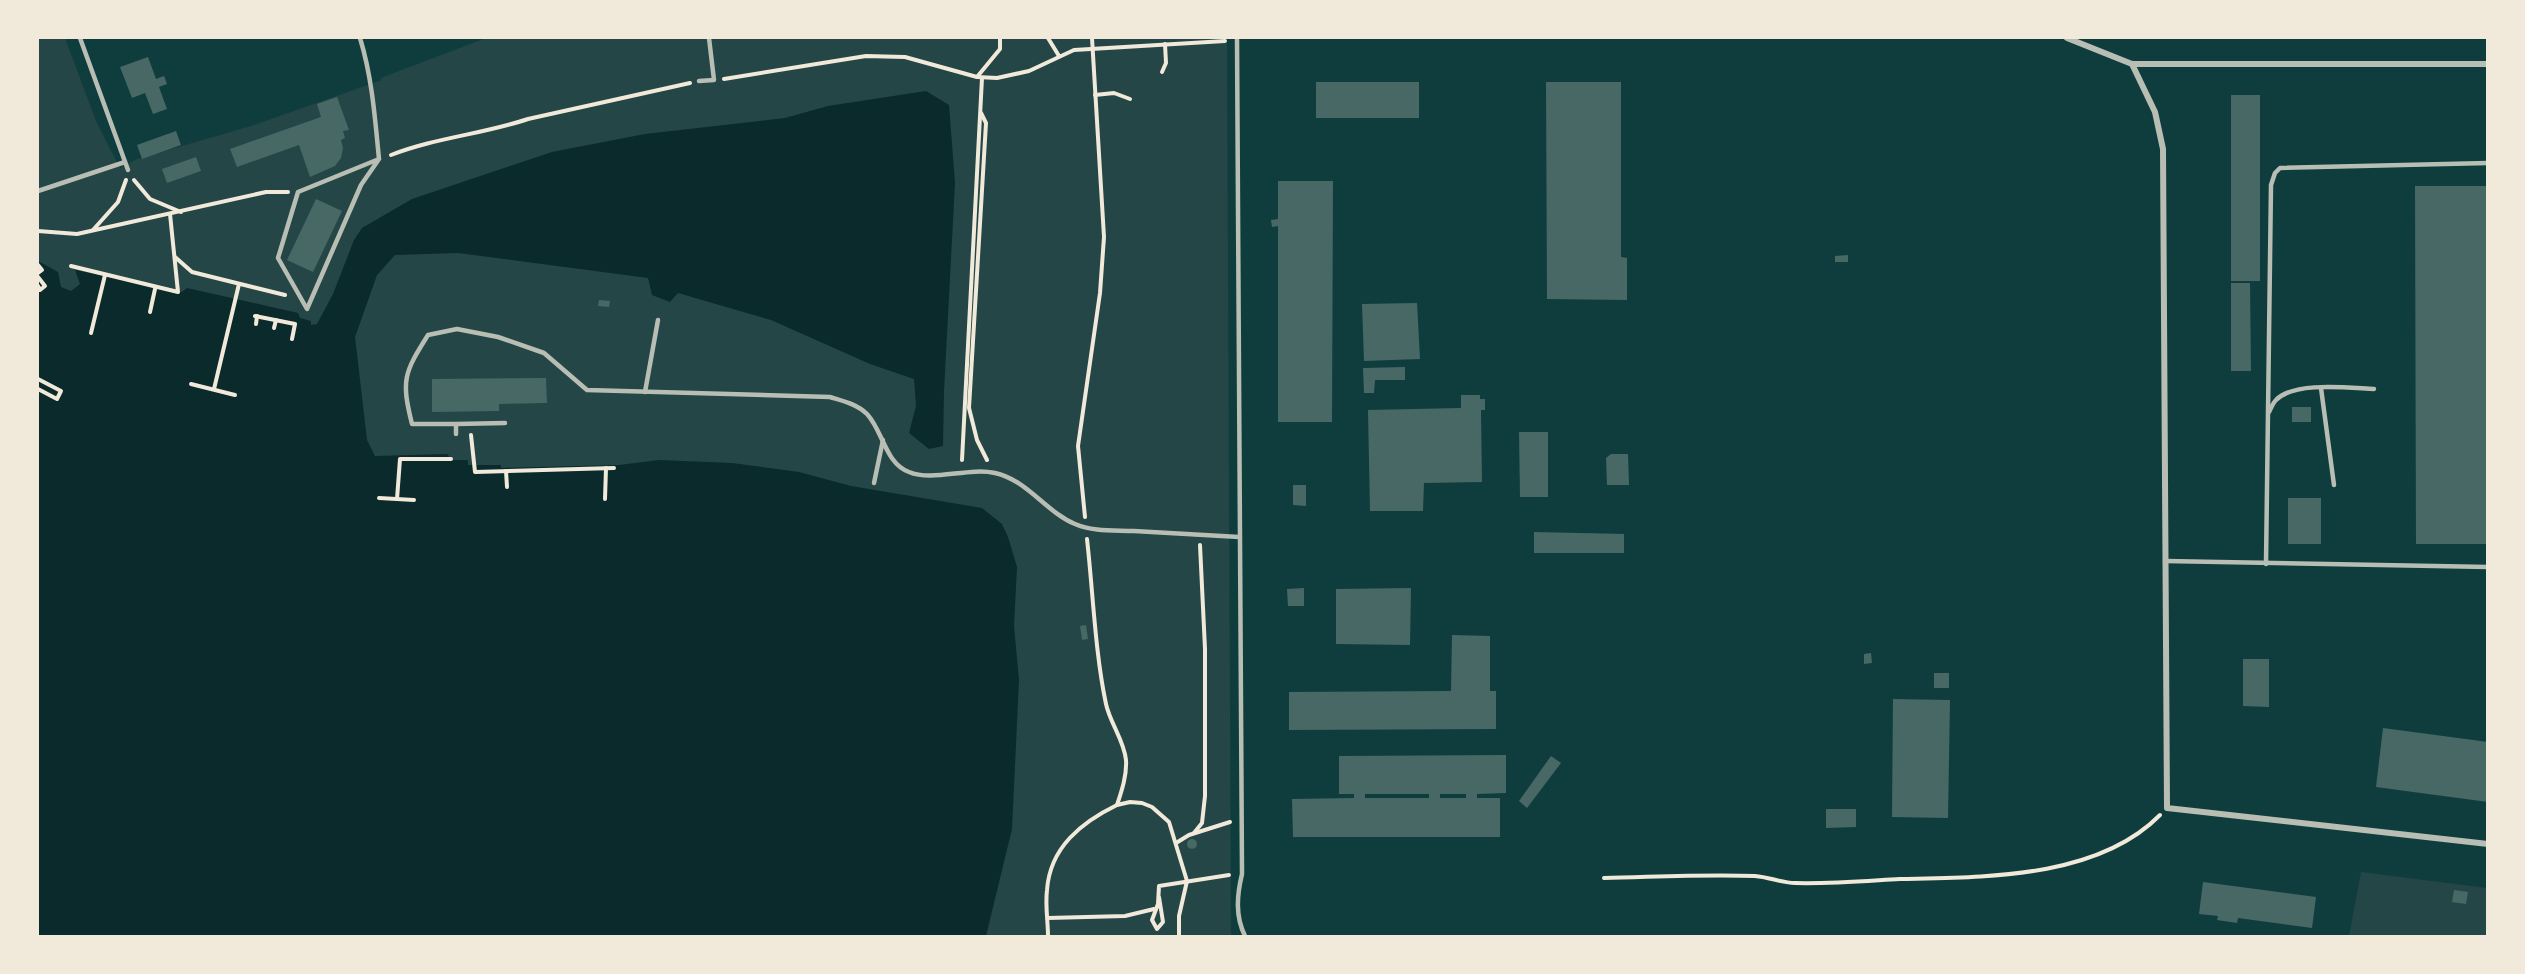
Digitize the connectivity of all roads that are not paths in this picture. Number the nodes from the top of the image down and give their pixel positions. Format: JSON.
{"nodes":[{"id":1,"x":80,"y":38,"type":"edge"},
{"id":2,"x":360,"y":38,"type":"edge"},
{"id":3,"x":709,"y":38,"type":"edge"},
{"id":4,"x":1237,"y":38,"type":"edge"},
{"id":5,"x":2067,"y":38,"type":"edge"},
{"id":6,"x":2132,"y":64,"type":"junction"},
{"id":7,"x":2487,"y":64,"type":"edge"},
{"id":8,"x":699,"y":81,"type":"road end"},
{"id":9,"x":379,"y":159,"type":"junction"},
{"id":10,"x":125,"y":162,"type":"junction"},
{"id":11,"x":2487,"y":163,"type":"edge"},
{"id":12,"x":128,"y":170,"type":"road end"},
{"id":13,"x":38,"y":190,"type":"edge"},
{"id":14,"x":658,"y":320,"type":"dead end"},
{"id":15,"x":2320,"y":388,"type":"junction"},
{"id":16,"x":2374,"y":389,"type":"dead end"},
{"id":17,"x":645,"y":392,"type":"junction"},
{"id":18,"x":2268,"y":415,"type":"junction"},
{"id":19,"x":456,"y":423,"type":"junction"},
{"id":20,"x":505,"y":423,"type":"dead end"},
{"id":21,"x":456,"y":434,"type":"dead end"},
{"id":22,"x":883,"y":440,"type":"junction"},
{"id":23,"x":874,"y":483,"type":"dead end"},
{"id":24,"x":2334,"y":485,"type":"dead end"},
{"id":25,"x":1239,"y":537,"type":"junction"},
{"id":26,"x":2164,"y":561,"type":"junction"},
{"id":27,"x":2266,"y":564,"type":"junction"},
{"id":28,"x":2487,"y":567,"type":"edge"},
{"id":29,"x":2487,"y":844,"type":"edge"},
{"id":30,"x":1245,"y":936,"type":"edge"}],
"edges":[{"from":1,"to":10,"type":"lane"},
{"from":2,"to":9,"type":"lane"},
{"from":3,"to":8,"type":"lane"},
{"from":4,"to":25,"type":"lane"},
{"from":5,"to":6,"type":"street"},
{"from":6,"to":7,"type":"street"},
{"from":6,"to":26,"type":"street"},
{"from":9,"to":9,"type":"lane"},
{"from":10,"to":12,"type":"lane"},
{"from":10,"to":13,"type":"lane"},
{"from":11,"to":18,"type":"lane"},
{"from":14,"to":17,"type":"lane"},
{"from":15,"to":16,"type":"lane"},
{"from":15,"to":18,"type":"lane"},
{"from":15,"to":24,"type":"lane"},
{"from":17,"to":19,"type":"lane"},
{"from":17,"to":22,"type":"lane"},
{"from":18,"to":27,"type":"lane"},
{"from":19,"to":20,"type":"lane"},
{"from":19,"to":21,"type":"lane"},
{"from":22,"to":23,"type":"lane"},
{"from":22,"to":25,"type":"lane"},
{"from":25,"to":30,"type":"lane"},
{"from":26,"to":27,"type":"lane"},
{"from":26,"to":29,"type":"street"},
{"from":27,"to":28,"type":"lane"}]}
